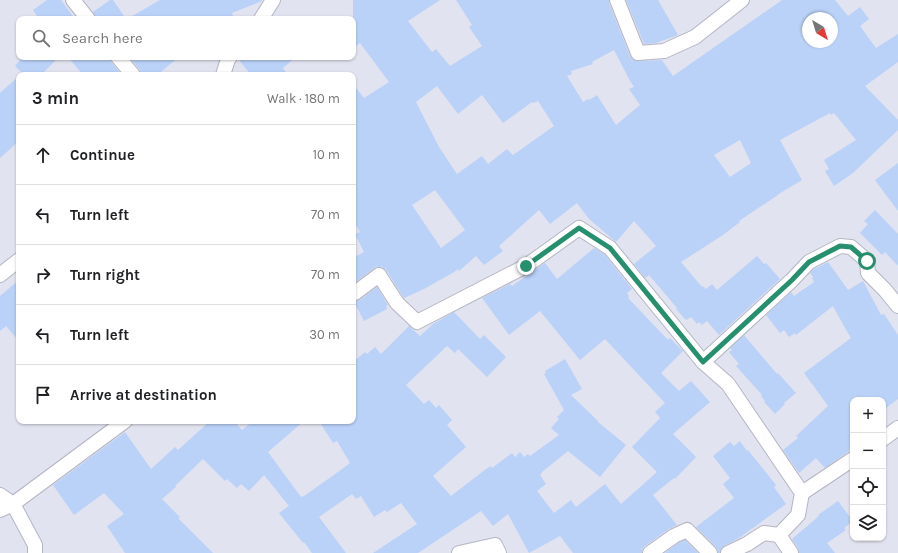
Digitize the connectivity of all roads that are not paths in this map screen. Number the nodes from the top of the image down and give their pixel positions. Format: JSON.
{"nodes":[{"id":1,"x":73,"y":0,"type":"edge"},
{"id":2,"x":273,"y":0,"type":"edge"},
{"id":3,"x":617,"y":0,"type":"edge"},
{"id":4,"x":742,"y":0,"type":"edge"},
{"id":5,"x":86,"y":16,"type":"edge"},
{"id":6,"x":263,"y":16,"type":"edge"},
{"id":7,"x":120,"y":60,"type":"edge"},
{"id":8,"x":228,"y":60,"type":"edge"},
{"id":9,"x":130,"y":72,"type":"edge"},
{"id":10,"x":224,"y":72,"type":"edge"},
{"id":11,"x":16,"y":262,"type":"edge"},
{"id":12,"x":0,"y":275,"type":"edge"},
{"id":13,"x":356,"y":292,"type":"edge"},
{"id":14,"x":898,"y":306,"type":"edge"},
{"id":15,"x":703,"y":362,"type":"junction"},
{"id":16,"x":121,"y":424,"type":"edge"},
{"id":17,"x":898,"y":428,"type":"edge"},
{"id":18,"x":886,"y":436,"type":"edge"},
{"id":19,"x":850,"y":461,"type":"edge"},
{"id":20,"x":802,"y":493,"type":"junction"},
{"id":21,"x":0,"y":495,"type":"edge"},
{"id":22,"x":13,"y":504,"type":"junction"},
{"id":23,"x":0,"y":510,"type":"edge"},
{"id":24,"x":779,"y":535,"type":"junction"},
{"id":25,"x":35,"y":553,"type":"edge"},
{"id":26,"x":459,"y":553,"type":"edge"},
{"id":27,"x":499,"y":553,"type":"edge"},
{"id":28,"x":650,"y":553,"type":"edge"},
{"id":29,"x":710,"y":553,"type":"edge"},
{"id":30,"x":728,"y":553,"type":"edge"},
{"id":31,"x":791,"y":553,"type":"edge"}],
"edges":[{"from":1,"to":5,"type":"street"},
{"from":2,"to":6,"type":"street"},
{"from":3,"to":4,"type":"street"},
{"from":7,"to":9,"type":"street"},
{"from":8,"to":10,"type":"street"},
{"from":11,"to":12,"type":"street"},
{"from":13,"to":15,"type":"street"},
{"from":14,"to":15,"type":"street"},
{"from":15,"to":20,"type":"street"},
{"from":16,"to":22,"type":"street"},
{"from":17,"to":18,"type":"street"},
{"from":19,"to":20,"type":"street"},
{"from":20,"to":24,"type":"street"},
{"from":21,"to":22,"type":"street"},
{"from":22,"to":23,"type":"street"},
{"from":22,"to":25,"type":"street"},
{"from":24,"to":30,"type":"street"},
{"from":24,"to":31,"type":"street"},
{"from":26,"to":27,"type":"street"},
{"from":28,"to":29,"type":"street"}]}
